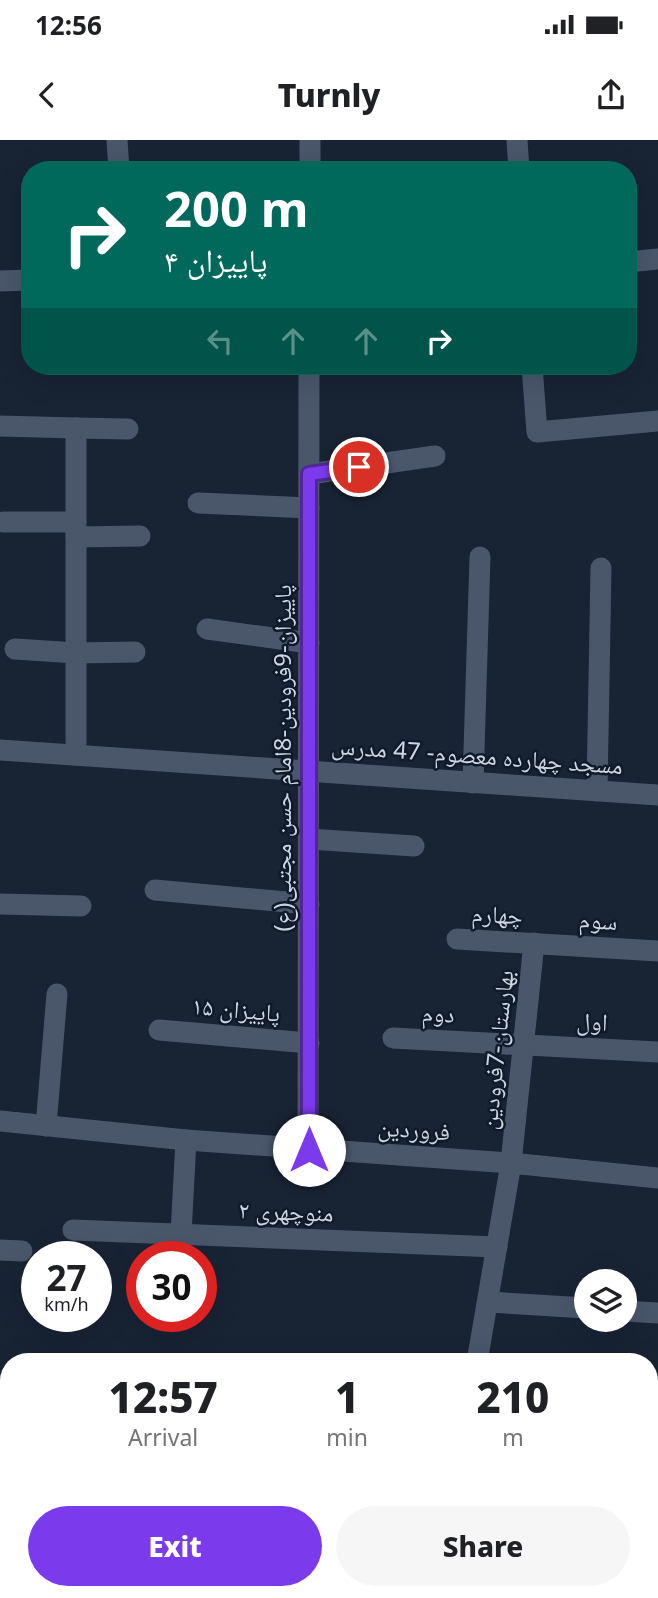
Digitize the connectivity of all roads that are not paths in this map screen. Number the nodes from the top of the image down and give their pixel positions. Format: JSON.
{"nodes":[{"id":1,"x":117,"y":140,"type":"edge"},
{"id":2,"x":310,"y":140,"type":"edge"},
{"id":3,"x":517,"y":140,"type":"edge"},
{"id":4,"x":118,"y":161,"type":"edge"},
{"id":5,"x":310,"y":161,"type":"edge"},
{"id":6,"x":518,"y":161,"type":"edge"},
{"id":7,"x":658,"y":259,"type":"edge"},
{"id":8,"x":637,"y":261,"type":"edge"},
{"id":9,"x":21,"y":280,"type":"edge"},
{"id":10,"x":0,"y":281,"type":"edge"},
{"id":11,"x":309,"y":375,"type":"edge"},
{"id":12,"x":533,"y":375,"type":"edge"},
{"id":13,"x":658,"y":421,"type":"edge"},
{"id":14,"x":0,"y":426,"type":"edge"},
{"id":15,"x":76,"y":428,"type":"junction"},
{"id":16,"x":128,"y":429,"type":"dead end"},
{"id":17,"x":435,"y":456,"type":"dead end"},
{"id":18,"x":309,"y":474,"type":"junction"},
{"id":19,"x":198,"y":503,"type":"dead end"},
{"id":20,"x":309,"y":508,"type":"junction"},
{"id":21,"x":3,"y":522,"type":"dead end"},
{"id":22,"x":76,"y":529,"type":"junction"},
{"id":23,"x":140,"y":536,"type":"dead end"},
{"id":24,"x":480,"y":557,"type":"dead end"},
{"id":25,"x":601,"y":568,"type":"dead end"},
{"id":26,"x":207,"y":629,"type":"dead end"},
{"id":27,"x":309,"y":643,"type":"junction"},
{"id":28,"x":15,"y":649,"type":"dead end"},
{"id":29,"x":135,"y":652,"type":"dead end"},
{"id":30,"x":76,"y":653,"type":"junction"},
{"id":31,"x":0,"y":750,"type":"edge"},
{"id":32,"x":75,"y":755,"type":"junction"},
{"id":33,"x":309,"y":771,"type":"junction"},
{"id":34,"x":473,"y":783,"type":"junction"},
{"id":35,"x":597,"y":791,"type":"junction"},
{"id":36,"x":658,"y":795,"type":"edge"},
{"id":37,"x":309,"y":839,"type":"junction"},
{"id":38,"x":414,"y":846,"type":"dead end"},
{"id":39,"x":155,"y":890,"type":"dead end"},
{"id":40,"x":0,"y":904,"type":"edge"},
{"id":41,"x":309,"y":904,"type":"junction"},
{"id":42,"x":81,"y":906,"type":"dead end"},
{"id":43,"x":457,"y":939,"type":"dead end"},
{"id":44,"x":534,"y":943,"type":"junction"},
{"id":45,"x":658,"y":951,"type":"edge"},
{"id":46,"x":57,"y":994,"type":"dead end"},
{"id":47,"x":159,"y":1030,"type":"dead end"},
{"id":48,"x":393,"y":1038,"type":"dead end"},
{"id":49,"x":309,"y":1043,"type":"junction"},
{"id":50,"x":524,"y":1044,"type":"junction"},
{"id":51,"x":658,"y":1052,"type":"edge"},
{"id":52,"x":0,"y":1121,"type":"edge"},
{"id":53,"x":46,"y":1126,"type":"junction"},
{"id":54,"x":186,"y":1140,"type":"junction"},
{"id":55,"x":309,"y":1150,"type":"junction"},
{"id":56,"x":511,"y":1163,"type":"junction"},
{"id":57,"x":658,"y":1178,"type":"edge"},
{"id":58,"x":73,"y":1230,"type":"dead end"},
{"id":59,"x":181,"y":1234,"type":"junction"},
{"id":60,"x":498,"y":1247,"type":"junction"},
{"id":61,"x":0,"y":1250,"type":"edge"},
{"id":62,"x":21,"y":1251,"type":"edge"},
{"id":63,"x":489,"y":1302,"type":"junction"},
{"id":64,"x":574,"y":1307,"type":"edge"},
{"id":65,"x":637,"y":1312,"type":"edge"},
{"id":66,"x":658,"y":1313,"type":"edge"},
{"id":67,"x":479,"y":1353,"type":"edge"}],
"edges":[{"from":1,"to":4,"type":"street"},
{"from":2,"to":5,"type":"street"},
{"from":3,"to":6,"type":"street"},
{"from":7,"to":8,"type":"street"},
{"from":9,"to":10,"type":"street"},
{"from":11,"to":18,"type":"street","name":"پاییزان-9فرودین-8امام حسن مجتبی(ع)"},
{"from":12,"to":13,"type":"street"},
{"from":14,"to":15,"type":"street"},
{"from":15,"to":16,"type":"street"},
{"from":15,"to":22,"type":"street"},
{"from":17,"to":18,"type":"street"},
{"from":18,"to":20,"type":"street","name":"پاییزان-9فرودین-8امام حسن مجتبی(ع)"},
{"from":19,"to":20,"type":"street"},
{"from":20,"to":27,"type":"street","name":"پاییزان-9فرودین-8امام حسن مجتبی(ع)"},
{"from":21,"to":22,"type":"street"},
{"from":22,"to":23,"type":"street"},
{"from":22,"to":30,"type":"street"},
{"from":24,"to":34,"type":"street"},
{"from":25,"to":35,"type":"street"},
{"from":26,"to":27,"type":"street"},
{"from":27,"to":33,"type":"street","name":"پاییزان-9فرودین-8امام حسن مجتبی(ع)"},
{"from":28,"to":30,"type":"street"},
{"from":29,"to":30,"type":"street"},
{"from":30,"to":32,"type":"street"},
{"from":31,"to":32,"type":"street","name":"مسجد چهارده معصوم- 47 مدرس"},
{"from":32,"to":33,"type":"street","name":"مسجد چهارده معصوم- 47 مدرس"},
{"from":33,"to":34,"type":"street","name":"مسجد چهارده معصوم- 47 مدرس"},
{"from":33,"to":37,"type":"street","name":"پاییزان-9فرودین-8امام حسن مجتبی(ع)"},
{"from":34,"to":35,"type":"street","name":"مسجد چهارده معصوم- 47 مدرس"},
{"from":35,"to":36,"type":"street","name":"مسجد چهارده معصوم- 47 مدرس"},
{"from":37,"to":38,"type":"street"},
{"from":37,"to":41,"type":"street","name":"پاییزان-9فرودین-8امام حسن مجتبی(ع)"},
{"from":39,"to":41,"type":"street"},
{"from":40,"to":42,"type":"street"},
{"from":41,"to":49,"type":"street","name":"پاییزان-9فرودین-8امام حسن مجتبی(ع)"},
{"from":43,"to":44,"type":"street","name":"چهارم"},
{"from":44,"to":45,"type":"street","name":"سوم"},
{"from":44,"to":50,"type":"street","name":"بهارستان-7فرودین"},
{"from":46,"to":53,"type":"street"},
{"from":47,"to":49,"type":"street","name":"پاییزان ۱۵"},
{"from":48,"to":50,"type":"street","name":"دوم"},
{"from":49,"to":55,"type":"street","name":"پاییزان-9فرودین-8امام حسن مجتبی(ع)"},
{"from":50,"to":51,"type":"street","name":"اول"},
{"from":50,"to":56,"type":"street","name":"بهارستان-7فرودین"},
{"from":52,"to":53,"type":"street","name":"فروردین"},
{"from":53,"to":54,"type":"street","name":"فروردین"},
{"from":54,"to":55,"type":"street","name":"فروردین"},
{"from":54,"to":59,"type":"street"},
{"from":55,"to":56,"type":"street","name":"فروردین"},
{"from":56,"to":57,"type":"street","name":"فروردین"},
{"from":56,"to":60,"type":"street","name":"بهارستان-7فرودین"},
{"from":58,"to":59,"type":"street","name":"منوچهری ۲"},
{"from":59,"to":60,"type":"street","name":"منوچهری ۲"},
{"from":60,"to":63,"type":"street","name":"بهارستان-7فرودین"},
{"from":61,"to":62,"type":"street"},
{"from":63,"to":64,"type":"street"},
{"from":63,"to":67,"type":"street","name":"بهارستان-7فرودین"},
{"from":65,"to":66,"type":"street"}]}
